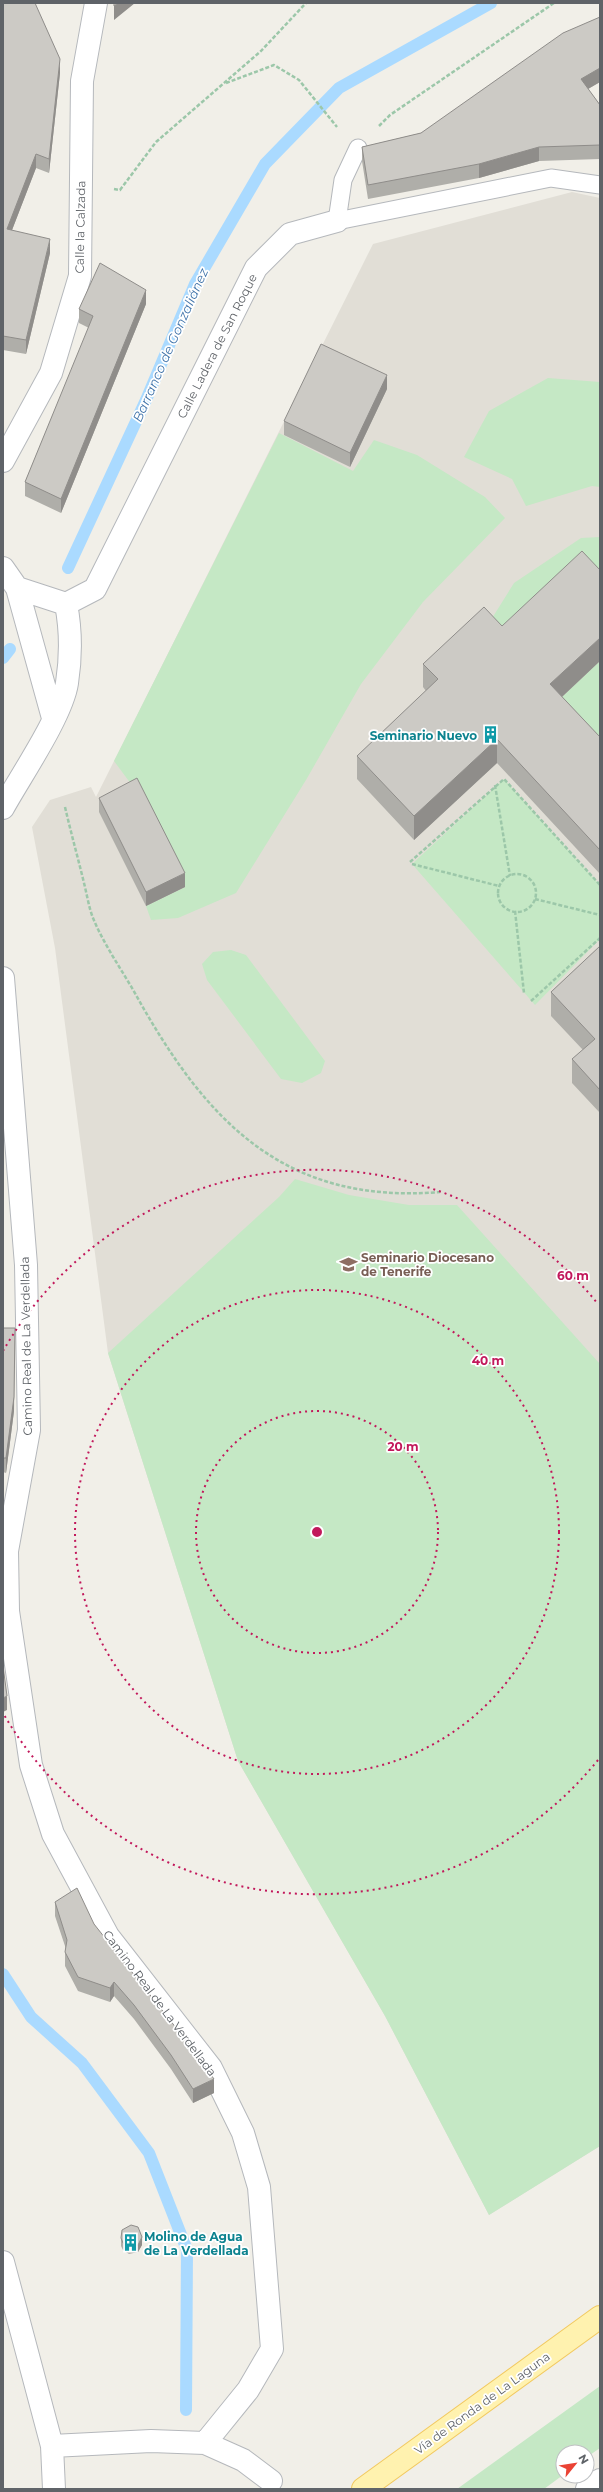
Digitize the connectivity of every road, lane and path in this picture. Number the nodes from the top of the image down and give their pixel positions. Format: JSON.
{"nodes":[{"id":1,"x":96,"y":3,"type":"edge"},
{"id":2,"x":306,"y":3,"type":"edge"},
{"id":3,"x":554,"y":3,"type":"edge"},
{"id":4,"x":223,"y":84,"type":"junction"},
{"id":5,"x":332,"y":121,"type":"dead end"},
{"id":6,"x":358,"y":148,"type":"joint"},
{"id":7,"x":600,"y":185,"type":"edge"},
{"id":8,"x":106,"y":188,"type":"dead end"},
{"id":9,"x":336,"y":221,"type":"junction"},
{"id":10,"x":3,"y":461,"type":"edge"},
{"id":11,"x":3,"y":568,"type":"edge"},
{"id":12,"x":10,"y":591,"type":"edge"},
{"id":13,"x":66,"y":604,"type":"junction"},
{"id":14,"x":53,"y":718,"type":"junction"},
{"id":15,"x":496,"y":785,"type":"junction"},
{"id":16,"x":65,"y":807,"type":"dead end"},
{"id":17,"x":3,"y":808,"type":"edge"},
{"id":18,"x":510,"y":876,"type":"junction"},
{"id":19,"x":600,"y":885,"type":"edge"},
{"id":20,"x":499,"y":886,"type":"junction"},
{"id":21,"x":536,"y":899,"type":"junction"},
{"id":22,"x":515,"y":911,"type":"junction"},
{"id":23,"x":600,"y":916,"type":"edge"},
{"id":24,"x":600,"y":938,"type":"edge"},
{"id":25,"x":3,"y":978,"type":"edge"},
{"id":26,"x":524,"y":993,"type":"dead end"},
{"id":27,"x":531,"y":1001,"type":"dead end"},
{"id":28,"x":440,"y":1192,"type":"dead end"},
{"id":29,"x":3,"y":2262,"type":"edge"},
{"id":30,"x":600,"y":2317,"type":"edge"},
{"id":31,"x":205,"y":2443,"type":"junction"},
{"id":32,"x":52,"y":2446,"type":"junction"},
{"id":33,"x":600,"y":2480,"type":"edge"},
{"id":34,"x":271,"y":2482,"type":"dead end"},
{"id":35,"x":54,"y":2489,"type":"edge"},
{"id":36,"x":363,"y":2489,"type":"edge"},
{"id":37,"x":587,"y":2489,"type":"edge"}],
"edges":[{"from":1,"to":10,"type":"street","name":"Calle la Calzada"},
{"from":2,"to":4,"type":"path"},
{"from":3,"to":6,"type":"path"},
{"from":4,"to":5,"type":"path"},
{"from":4,"to":8,"type":"path"},
{"from":6,"to":9,"type":"lane"},
{"from":7,"to":9,"type":"lane","name":"Calle Ladera de San Roque"},
{"from":9,"to":13,"type":"street","name":"Calle Ladera de San Roque"},
{"from":11,"to":12,"type":"street"},
{"from":12,"to":13,"type":"street"},
{"from":12,"to":14,"type":"street"},
{"from":13,"to":14,"type":"street"},
{"from":14,"to":17,"type":"street"},
{"from":15,"to":18,"type":"path"},
{"from":15,"to":19,"type":"path"},
{"from":15,"to":20,"type":"path"},
{"from":16,"to":28,"type":"path"},
{"from":18,"to":20,"type":"path"},
{"from":18,"to":21,"type":"path"},
{"from":20,"to":22,"type":"path"},
{"from":21,"to":22,"type":"path"},
{"from":21,"to":23,"type":"path"},
{"from":22,"to":26,"type":"path"},
{"from":24,"to":27,"type":"path"},
{"from":25,"to":31,"type":"street","name":"Camino Real de La Verdellada"},
{"from":29,"to":32,"type":"street"},
{"from":30,"to":36,"type":"main road","name":"Vía de Ronda de La Laguna"},
{"from":31,"to":32,"type":"street"},
{"from":31,"to":34,"type":"street"},
{"from":32,"to":35,"type":"street"},
{"from":33,"to":37,"type":"street"}]}
